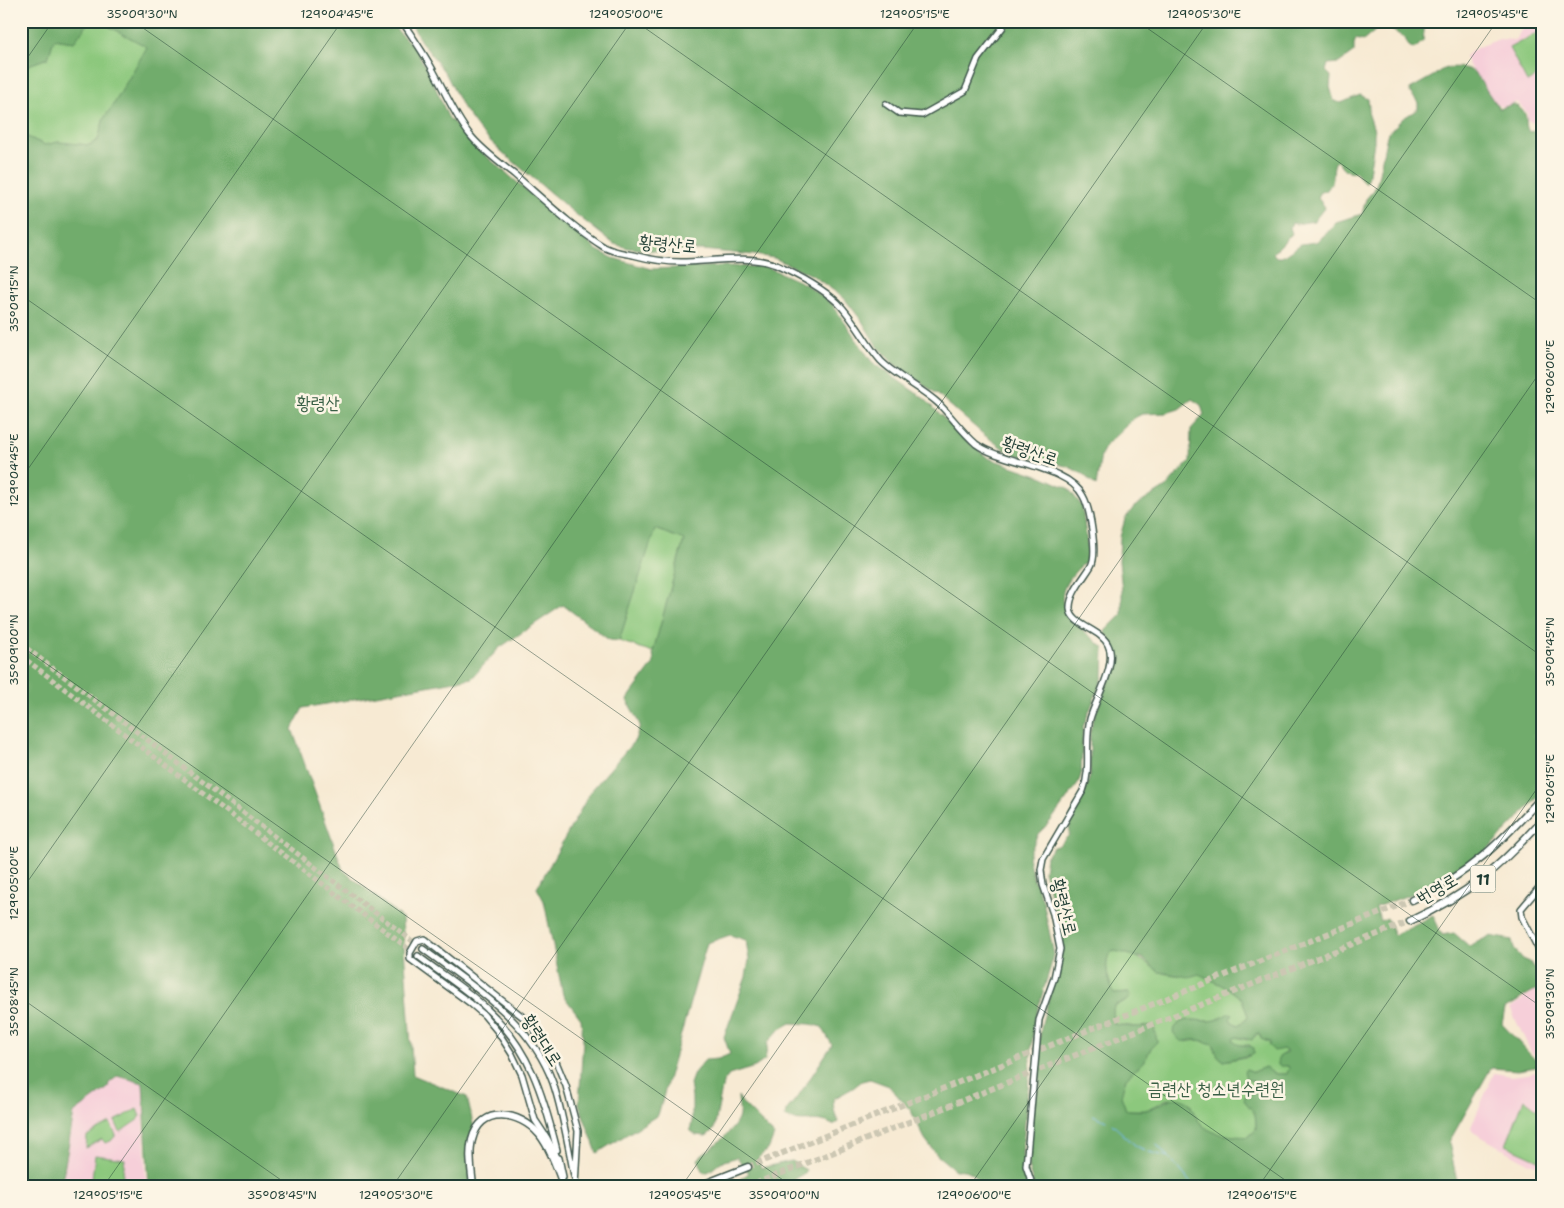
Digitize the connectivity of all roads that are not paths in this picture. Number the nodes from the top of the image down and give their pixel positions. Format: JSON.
{"nodes":[{"id":1,"x":402,"y":21,"type":"edge"},
{"id":2,"x":1005,"y":21,"type":"edge"},
{"id":3,"x":886,"y":104,"type":"dead end"},
{"id":4,"x":1543,"y":796,"type":"edge"},
{"id":5,"x":1543,"y":819,"type":"edge"},
{"id":6,"x":1543,"y":883,"type":"edge"},
{"id":7,"x":1412,"y":900,"type":"tunnel mouth"},
{"id":8,"x":1410,"y":921,"type":"tunnel mouth"},
{"id":9,"x":423,"y":948,"type":"tunnel mouth"},
{"id":10,"x":418,"y":956,"type":"tunnel mouth"},
{"id":11,"x":1543,"y":958,"type":"edge"},
{"id":12,"x":548,"y":1115,"type":"junction"},
{"id":13,"x":535,"y":1120,"type":"junction"},
{"id":14,"x":565,"y":1130,"type":"junction"},
{"id":15,"x":578,"y":1131,"type":"junction"},
{"id":16,"x":559,"y":1161,"type":"junction"},
{"id":17,"x":748,"y":1167,"type":"tunnel mouth"},
{"id":18,"x":575,"y":1186,"type":"edge"},
{"id":19,"x":473,"y":1187,"type":"edge"},
{"id":20,"x":565,"y":1187,"type":"edge"},
{"id":21,"x":697,"y":1187,"type":"edge"},
{"id":22,"x":1032,"y":1187,"type":"edge"}],
"edges":[{"from":1,"to":22,"type":"street","name":"황령산로"},
{"from":2,"to":3,"type":"street"},
{"from":4,"to":7,"type":"highway","name":"번영로","number":"11"},
{"from":5,"to":8,"type":"highway","name":"번영로","number":"11"},
{"from":6,"to":11,"type":"street"},
{"from":9,"to":14,"type":"street","name":"황령대로"},
{"from":10,"to":12,"type":"street","name":"황령대로"},
{"from":12,"to":13,"type":"street"},
{"from":12,"to":16,"type":"street","name":"황령대로"},
{"from":13,"to":15,"type":"street"},
{"from":13,"to":16,"type":"street"},
{"from":14,"to":15,"type":"street"},
{"from":14,"to":18,"type":"street","name":"황령대로"},
{"from":15,"to":18,"type":"street"},
{"from":16,"to":20,"type":"street","name":"황령대로"},
{"from":17,"to":21,"type":"highway"},
{"from":19,"to":20,"type":"highway"}]}
